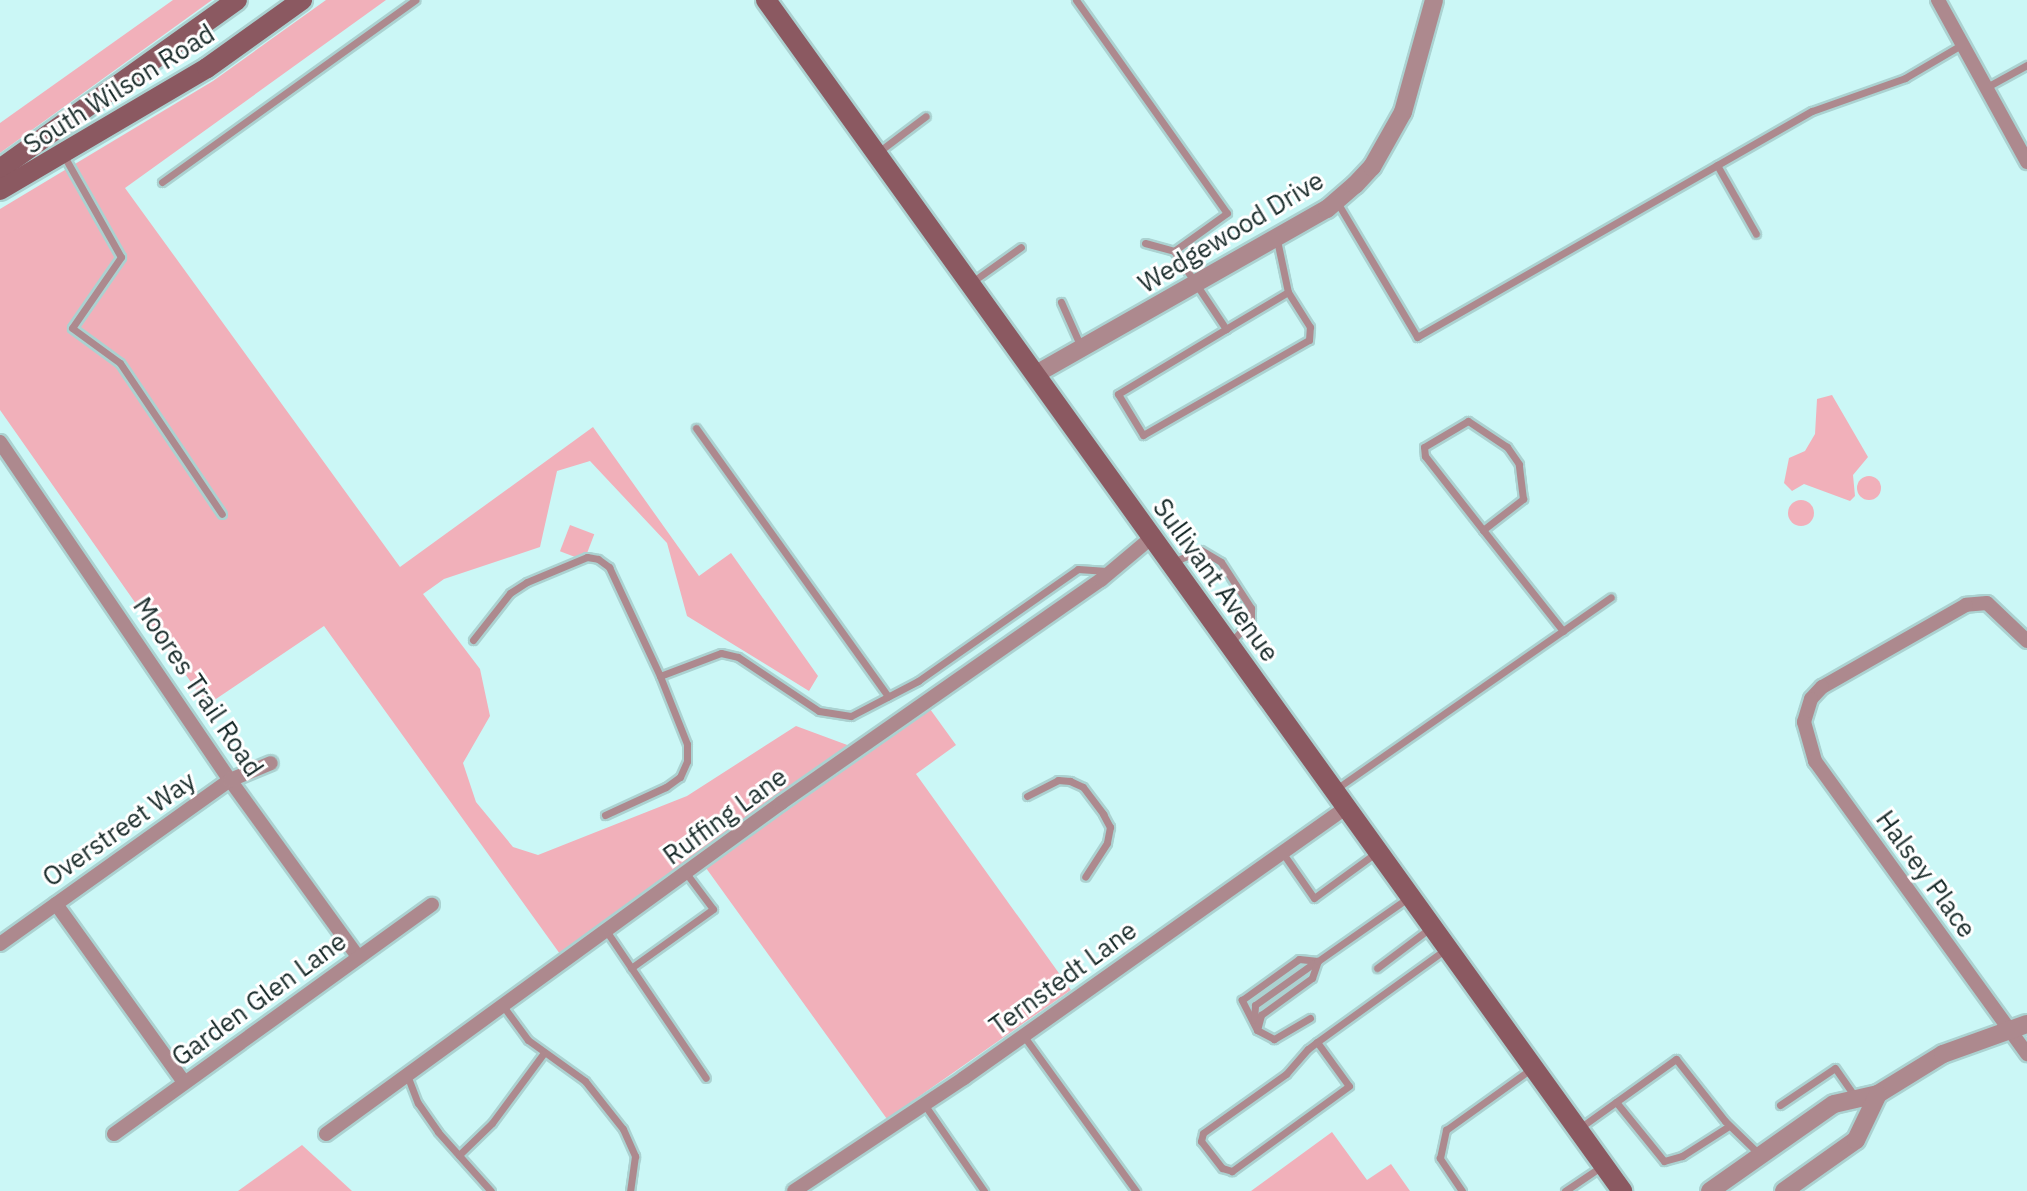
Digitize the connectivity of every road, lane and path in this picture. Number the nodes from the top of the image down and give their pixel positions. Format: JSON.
{"nodes":[{"id":1,"x":237,"y":0,"type":"edge"},
{"id":2,"x":302,"y":0,"type":"edge"},
{"id":3,"x":415,"y":0,"type":"edge"},
{"id":4,"x":766,"y":0,"type":"edge"},
{"id":5,"x":1076,"y":0,"type":"edge"},
{"id":6,"x":1434,"y":0,"type":"edge"},
{"id":7,"x":1938,"y":0,"type":"edge"},
{"id":8,"x":1963,"y":44,"type":"junction"},
{"id":9,"x":2027,"y":65,"type":"edge"},
{"id":10,"x":1987,"y":87,"type":"junction"},
{"id":11,"x":926,"y":116,"type":"dead end"},
{"id":12,"x":877,"y":153,"type":"junction"},
{"id":13,"x":64,"y":156,"type":"junction"},
{"id":14,"x":2027,"y":162,"type":"edge"},
{"id":15,"x":1717,"y":165,"type":"junction"},
{"id":16,"x":0,"y":169,"type":"edge"},
{"id":17,"x":162,"y":182,"type":"dead end"},
{"id":18,"x":0,"y":190,"type":"edge"},
{"id":19,"x":1337,"y":202,"type":"junction"},
{"id":20,"x":1756,"y":234,"type":"dead end"},
{"id":21,"x":1276,"y":238,"type":"junction"},
{"id":22,"x":1145,"y":243,"type":"dead end"},
{"id":23,"x":1021,"y":247,"type":"dead end"},
{"id":24,"x":1174,"y":251,"type":"junction"},
{"id":25,"x":1198,"y":283,"type":"junction"},
{"id":26,"x":971,"y":284,"type":"junction"},
{"id":27,"x":1288,"y":292,"type":"junction"},
{"id":28,"x":1061,"y":302,"type":"dead end"},
{"id":29,"x":1226,"y":329,"type":"junction"},
{"id":30,"x":1082,"y":348,"type":"junction"},
{"id":31,"x":1036,"y":374,"type":"junction"},
{"id":32,"x":696,"y":428,"type":"dead end"},
{"id":33,"x":0,"y":442,"type":"edge"},
{"id":34,"x":222,"y":514,"type":"dead end"},
{"id":35,"x":1483,"y":530,"type":"junction"},
{"id":36,"x":1152,"y":537,"type":"junction"},
{"id":37,"x":1171,"y":563,"type":"junction"},
{"id":38,"x":1112,"y":571,"type":"junction"},
{"id":39,"x":1611,"y":597,"type":"dead end"},
{"id":40,"x":1563,"y":631,"type":"junction"},
{"id":41,"x":473,"y":640,"type":"dead end"},
{"id":42,"x":2027,"y":641,"type":"edge"},
{"id":43,"x":1229,"y":643,"type":"junction"},
{"id":44,"x":660,"y":676,"type":"junction"},
{"id":45,"x":888,"y":696,"type":"junction"},
{"id":46,"x":271,"y":763,"type":"dead end"},
{"id":47,"x":230,"y":780,"type":"junction"},
{"id":48,"x":1027,"y":796,"type":"dead end"},
{"id":49,"x":1340,"y":798,"type":"junction"},
{"id":50,"x":605,"y":815,"type":"dead end"},
{"id":51,"x":1379,"y":851,"type":"junction"},
{"id":52,"x":1282,"y":852,"type":"junction"},
{"id":53,"x":686,"y":873,"type":"junction"},
{"id":54,"x":1085,"y":877,"type":"dead end"},
{"id":55,"x":1411,"y":896,"type":"junction"},
{"id":56,"x":56,"y":904,"type":"junction"},
{"id":57,"x":432,"y":905,"type":"dead end"},
{"id":58,"x":1432,"y":926,"type":"junction"},
{"id":59,"x":607,"y":932,"type":"junction"},
{"id":60,"x":0,"y":944,"type":"edge"},
{"id":61,"x":1448,"y":948,"type":"junction"},
{"id":62,"x":358,"y":957,"type":"junction"},
{"id":63,"x":1318,"y":961,"type":"junction"},
{"id":64,"x":631,"y":968,"type":"junction"},
{"id":65,"x":1377,"y":968,"type":"dead end"},
{"id":66,"x":503,"y":1006,"type":"junction"},
{"id":67,"x":1310,"y":1018,"type":"dead end"},
{"id":68,"x":2018,"y":1026,"type":"edge"},
{"id":69,"x":1257,"y":1030,"type":"junction"},
{"id":70,"x":1023,"y":1035,"type":"junction"},
{"id":71,"x":1317,"y":1042,"type":"junction"},
{"id":72,"x":543,"y":1054,"type":"junction"},
{"id":73,"x":2027,"y":1054,"type":"edge"},
{"id":74,"x":1533,"y":1067,"type":"junction"},
{"id":75,"x":407,"y":1075,"type":"junction"},
{"id":76,"x":706,"y":1078,"type":"dead end"},
{"id":77,"x":184,"y":1082,"type":"junction"},
{"id":78,"x":1878,"y":1094,"type":"junction"},
{"id":79,"x":1856,"y":1099,"type":"junction"},
{"id":80,"x":1616,"y":1102,"type":"junction"},
{"id":81,"x":924,"y":1104,"type":"junction"},
{"id":82,"x":1780,"y":1105,"type":"dead end"},
{"id":83,"x":1729,"y":1126,"type":"junction"},
{"id":84,"x":1578,"y":1129,"type":"junction"},
{"id":85,"x":114,"y":1134,"type":"dead end"},
{"id":86,"x":326,"y":1134,"type":"dead end"},
{"id":87,"x":459,"y":1155,"type":"junction"},
{"id":88,"x":1761,"y":1155,"type":"junction"},
{"id":89,"x":1603,"y":1165,"type":"junction"},
{"id":90,"x":803,"y":1189,"type":"edge"},
{"id":91,"x":491,"y":1191,"type":"edge"},
{"id":92,"x":630,"y":1191,"type":"edge"},
{"id":93,"x":984,"y":1191,"type":"edge"},
{"id":94,"x":1136,"y":1191,"type":"edge"},
{"id":95,"x":1462,"y":1191,"type":"edge"},
{"id":96,"x":1565,"y":1191,"type":"edge"},
{"id":97,"x":1622,"y":1191,"type":"edge"},
{"id":98,"x":1710,"y":1191,"type":"edge"},
{"id":99,"x":1784,"y":1191,"type":"edge"}],
"edges":[{"from":1,"to":16,"type":"main road","name":"South Wilson Road"},
{"from":2,"to":13,"type":"main road","name":"South Wilson Road"},
{"from":3,"to":17,"type":"lane"},
{"from":4,"to":12,"type":"main road","name":"Sullivant Avenue"},
{"from":5,"to":24,"type":"lane"},
{"from":6,"to":19,"type":"street","name":"Wedgewood Drive"},
{"from":7,"to":8,"type":"street"},
{"from":8,"to":10,"type":"street"},
{"from":8,"to":15,"type":"lane"},
{"from":9,"to":10,"type":"lane"},
{"from":10,"to":14,"type":"street"},
{"from":11,"to":12,"type":"lane"},
{"from":12,"to":26,"type":"main road","name":"Sullivant Avenue"},
{"from":13,"to":18,"type":"main road","name":"South Wilson Road"},
{"from":13,"to":34,"type":"lane"},
{"from":15,"to":19,"type":"lane"},
{"from":15,"to":20,"type":"lane"},
{"from":19,"to":21,"type":"street","name":"Wedgewood Drive"},
{"from":21,"to":25,"type":"street","name":"Wedgewood Drive"},
{"from":21,"to":27,"type":"lane"},
{"from":22,"to":24,"type":"lane"},
{"from":23,"to":26,"type":"lane"},
{"from":24,"to":25,"type":"lane"},
{"from":25,"to":29,"type":"lane"},
{"from":25,"to":30,"type":"street","name":"Wedgewood Drive"},
{"from":26,"to":31,"type":"main road","name":"Sullivant Avenue"},
{"from":27,"to":29,"type":"lane"},
{"from":27,"to":29,"type":"lane"},
{"from":28,"to":30,"type":"lane"},
{"from":30,"to":31,"type":"street","name":"Wedgewood Drive"},
{"from":31,"to":36,"type":"main road","name":"Sullivant Avenue"},
{"from":32,"to":45,"type":"lane"},
{"from":33,"to":47,"type":"street","name":"Moores Trail Road"},
{"from":35,"to":35,"type":"lane"},
{"from":35,"to":40,"type":"lane"},
{"from":36,"to":37,"type":"main road","name":"Sullivant Avenue"},
{"from":36,"to":38,"type":"street","name":"Ruffing Lane"},
{"from":37,"to":43,"type":"main road","name":"Sullivant Avenue"},
{"from":37,"to":43,"type":"lane"},
{"from":38,"to":45,"type":"lane"},
{"from":38,"to":53,"type":"street","name":"Ruffing Lane"},
{"from":39,"to":40,"type":"lane"},
{"from":40,"to":49,"type":"lane"},
{"from":41,"to":44,"type":"lane"},
{"from":42,"to":68,"type":"street","name":"Halsey Place"},
{"from":43,"to":49,"type":"main road","name":"Sullivant Avenue"},
{"from":44,"to":45,"type":"lane"},
{"from":44,"to":50,"type":"lane"},
{"from":46,"to":47,"type":"street","name":"Overstreet Way"},
{"from":47,"to":56,"type":"street","name":"Overstreet Way"},
{"from":47,"to":62,"type":"street","name":"Moores Trail Road"},
{"from":48,"to":54,"type":"lane"},
{"from":49,"to":51,"type":"main road","name":"Sullivant Avenue"},
{"from":49,"to":52,"type":"street","name":"Ternstedt Lane"},
{"from":51,"to":52,"type":"lane"},
{"from":51,"to":55,"type":"main road","name":"Sullivant Avenue"},
{"from":52,"to":70,"type":"street","name":"Ternstedt Lane"},
{"from":53,"to":59,"type":"street","name":"Ruffing Lane"},
{"from":53,"to":64,"type":"lane"},
{"from":55,"to":58,"type":"main road","name":"Sullivant Avenue"},
{"from":55,"to":63,"type":"lane"},
{"from":56,"to":60,"type":"street","name":"Overstreet Way"},
{"from":56,"to":77,"type":"street"},
{"from":57,"to":62,"type":"street","name":"Garden Glen Lane"},
{"from":58,"to":61,"type":"main road","name":"Sullivant Avenue"},
{"from":58,"to":65,"type":"lane"},
{"from":59,"to":64,"type":"lane"},
{"from":59,"to":66,"type":"street","name":"Ruffing Lane"},
{"from":61,"to":71,"type":"lane"},
{"from":61,"to":74,"type":"main road","name":"Sullivant Avenue"},
{"from":62,"to":77,"type":"street","name":"Garden Glen Lane"},
{"from":63,"to":69,"type":"lane"},
{"from":63,"to":69,"type":"lane"},
{"from":64,"to":76,"type":"lane"},
{"from":66,"to":72,"type":"lane"},
{"from":66,"to":75,"type":"street","name":"Ruffing Lane"},
{"from":67,"to":69,"type":"lane"},
{"from":68,"to":73,"type":"street","name":"Halsey Place"},
{"from":68,"to":78,"type":"street"},
{"from":70,"to":81,"type":"street","name":"Ternstedt Lane"},
{"from":70,"to":94,"type":"lane"},
{"from":71,"to":71,"type":"lane"},
{"from":72,"to":87,"type":"lane"},
{"from":72,"to":92,"type":"lane"},
{"from":74,"to":84,"type":"main road","name":"Sullivant Avenue"},
{"from":74,"to":95,"type":"lane"},
{"from":75,"to":86,"type":"street","name":"Ruffing Lane"},
{"from":75,"to":87,"type":"lane"},
{"from":77,"to":85,"type":"street","name":"Garden Glen Lane"},
{"from":78,"to":79,"type":"street"},
{"from":78,"to":99,"type":"street"},
{"from":79,"to":82,"type":"lane"},
{"from":79,"to":88,"type":"street"},
{"from":80,"to":83,"type":"lane"},
{"from":80,"to":83,"type":"lane"},
{"from":80,"to":84,"type":"lane"},
{"from":81,"to":90,"type":"street","name":"Ternstedt Lane"},
{"from":81,"to":93,"type":"lane"},
{"from":83,"to":88,"type":"lane"},
{"from":84,"to":89,"type":"main road","name":"Sullivant Avenue"},
{"from":87,"to":91,"type":"lane"},
{"from":88,"to":98,"type":"street"},
{"from":89,"to":96,"type":"lane"},
{"from":89,"to":97,"type":"main road","name":"Sullivant Avenue"}]}
